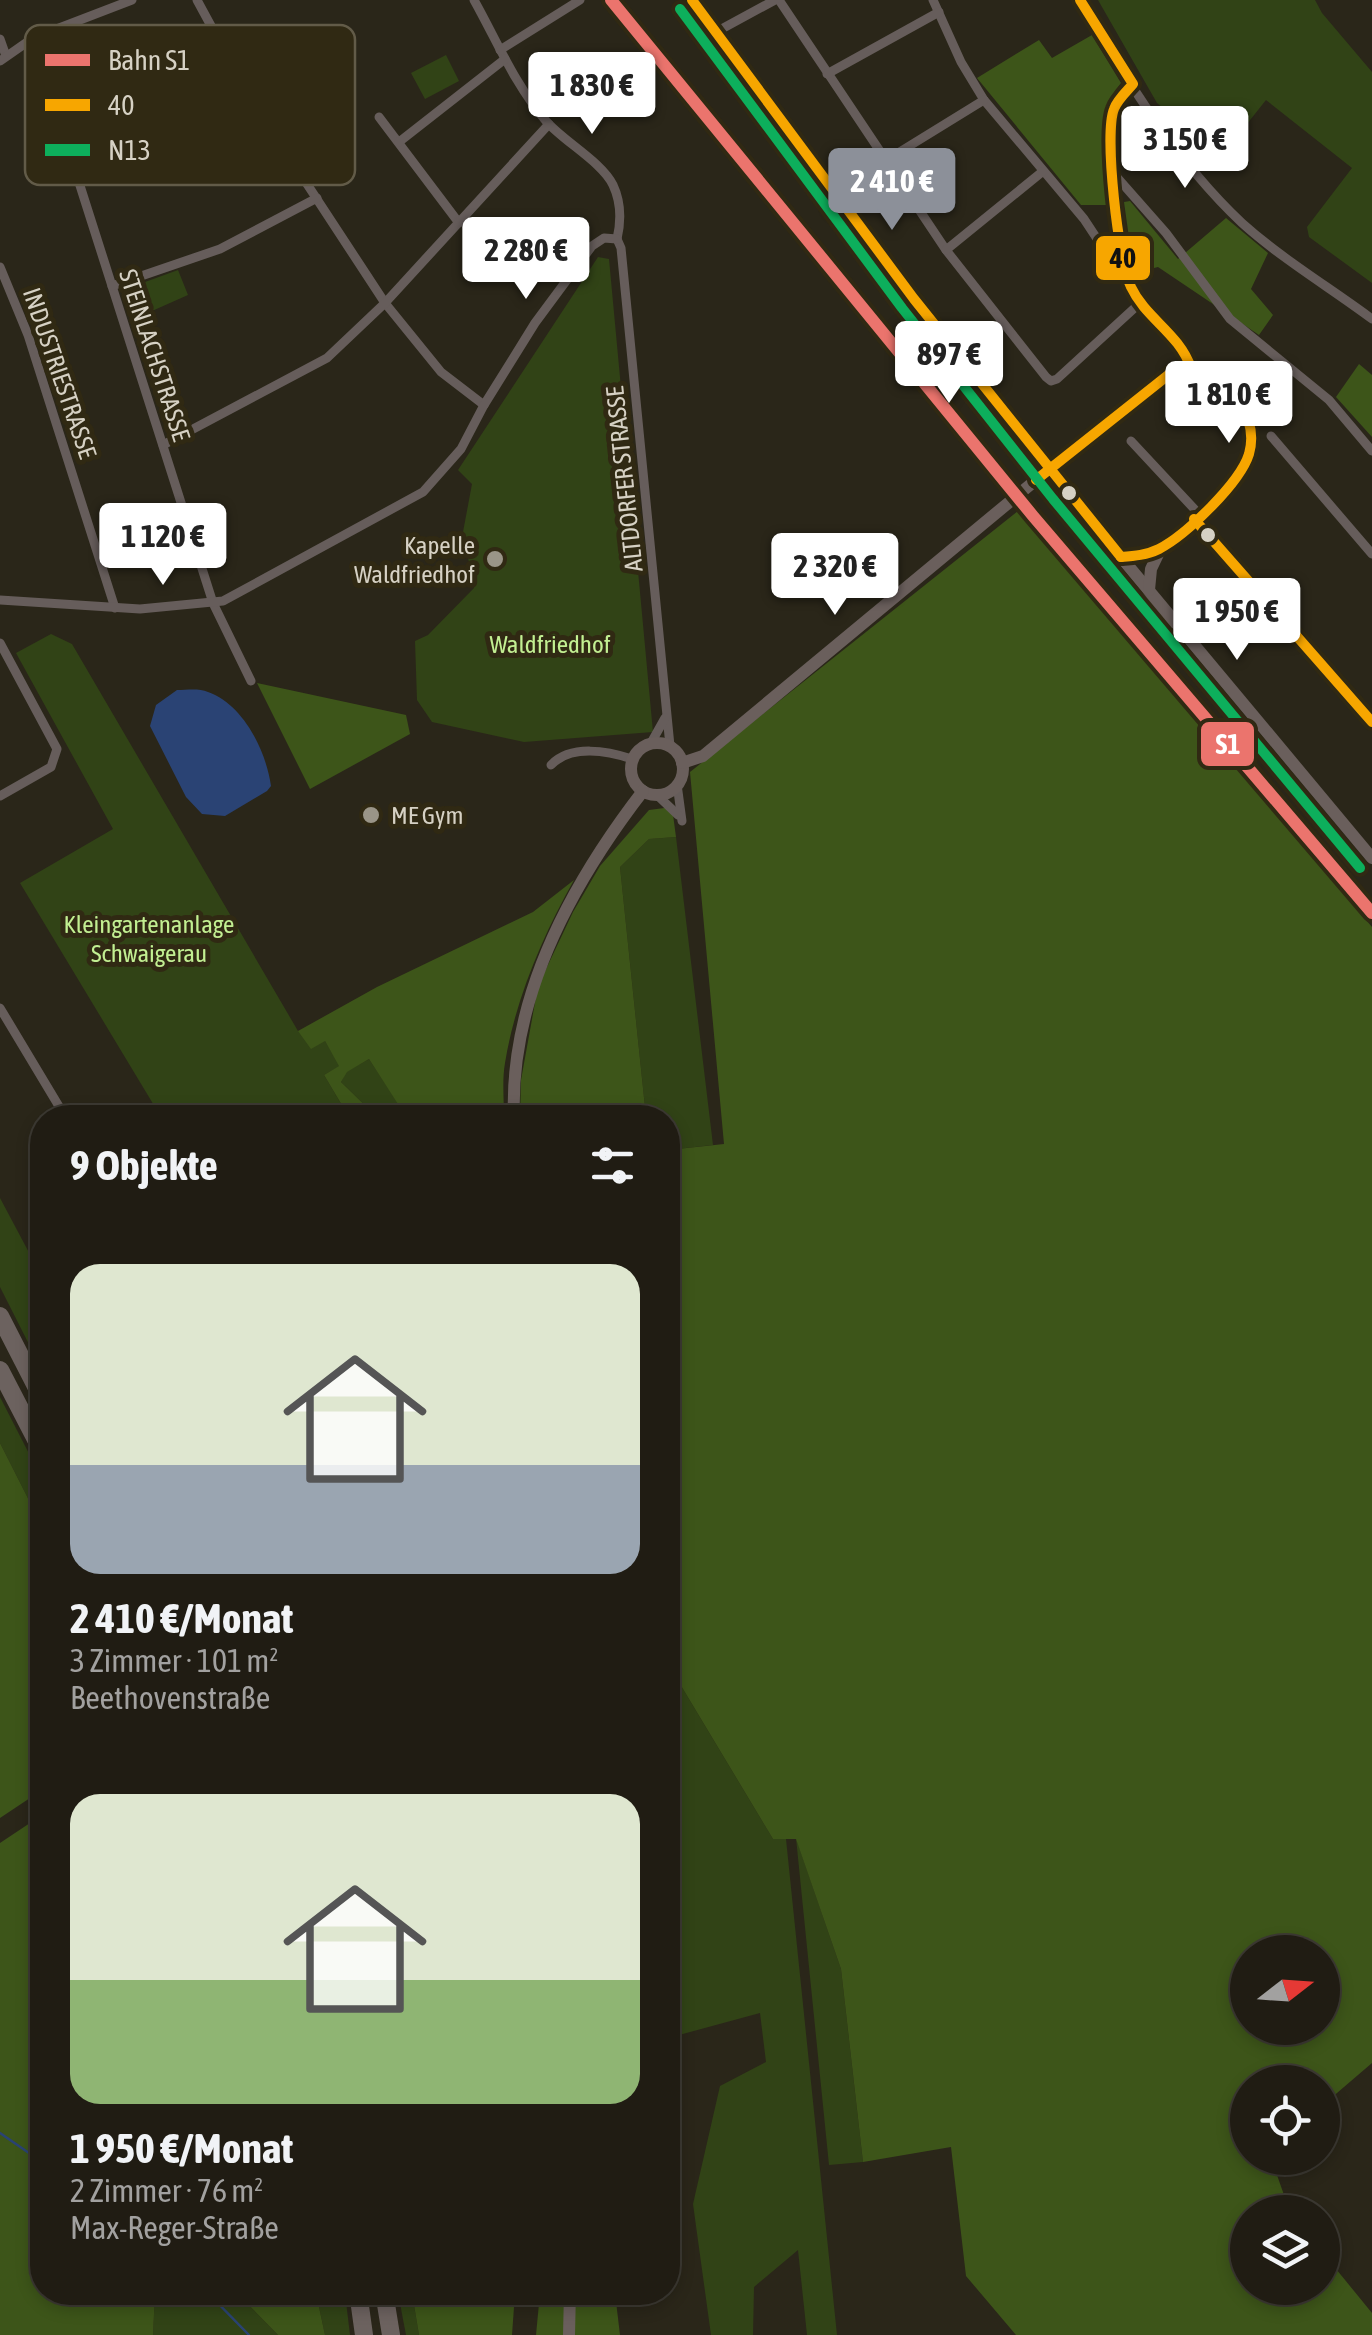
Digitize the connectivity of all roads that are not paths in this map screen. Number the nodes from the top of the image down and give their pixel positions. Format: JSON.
{"nodes":[{"id":1,"x":132,"y":0,"type":"edge"},
{"id":2,"x":197,"y":0,"type":"edge"},
{"id":3,"x":474,"y":0,"type":"edge"},
{"id":4,"x":580,"y":0,"type":"edge"},
{"id":5,"x":692,"y":0,"type":"edge"},
{"id":6,"x":777,"y":0,"type":"edge"},
{"id":7,"x":933,"y":0,"type":"edge"},
{"id":8,"x":1080,"y":0,"type":"edge"},
{"id":9,"x":939,"y":12,"type":"junction"},
{"id":10,"x":67,"y":25,"type":"edge"},
{"id":11,"x":211,"y":25,"type":"edge"},
{"id":12,"x":716,"y":32,"type":"junction"},
{"id":13,"x":0,"y":39,"type":"edge"},
{"id":14,"x":25,"y":43,"type":"edge"},
{"id":15,"x":502,"y":54,"type":"junction"},
{"id":16,"x":3,"y":58,"type":"edge"},
{"id":17,"x":826,"y":74,"type":"junction"},
{"id":18,"x":1133,"y":84,"type":"junction"},
{"id":19,"x":984,"y":100,"type":"junction"},
{"id":20,"x":379,"y":117,"type":"dead end"},
{"id":21,"x":549,"y":124,"type":"junction"},
{"id":22,"x":399,"y":142,"type":"junction"},
{"id":23,"x":884,"y":161,"type":"junction"},
{"id":24,"x":1042,"y":172,"type":"junction"},
{"id":25,"x":1114,"y":174,"type":"junction"},
{"id":26,"x":80,"y":185,"type":"edge"},
{"id":27,"x":308,"y":185,"type":"edge"},
{"id":28,"x":317,"y":198,"type":"junction"},
{"id":29,"x":459,"y":223,"type":"junction"},
{"id":30,"x":616,"y":239,"type":"junction"},
{"id":31,"x":946,"y":250,"type":"junction"},
{"id":32,"x":0,"y":267,"type":"edge"},
{"id":33,"x":1124,"y":272,"type":"junction"},
{"id":34,"x":112,"y":286,"type":"junction"},
{"id":35,"x":914,"y":299,"type":"junction"},
{"id":36,"x":386,"y":303,"type":"junction"},
{"id":37,"x":1140,"y":303,"type":"junction"},
{"id":38,"x":1372,"y":319,"type":"edge"},
{"id":39,"x":1191,"y":368,"type":"junction"},
{"id":40,"x":484,"y":405,"type":"junction"},
{"id":41,"x":1271,"y":436,"type":"dead end"},
{"id":42,"x":1131,"y":441,"type":"dead end"},
{"id":43,"x":163,"y":445,"type":"junction"},
{"id":44,"x":1372,"y":451,"type":"edge"},
{"id":45,"x":1036,"y":480,"type":"junction"},
{"id":46,"x":1197,"y":516,"type":"junction"},
{"id":47,"x":1160,"y":548,"type":"junction"},
{"id":48,"x":1372,"y":554,"type":"edge"},
{"id":49,"x":1122,"y":557,"type":"junction"},
{"id":50,"x":1150,"y":590,"type":"junction"},
{"id":51,"x":0,"y":600,"type":"edge"},
{"id":52,"x":213,"y":603,"type":"junction"},
{"id":53,"x":115,"y":608,"type":"junction"},
{"id":54,"x":1190,"y":640,"type":"junction"},
{"id":55,"x":0,"y":643,"type":"edge"},
{"id":56,"x":251,"y":680,"type":"dead end"},
{"id":57,"x":1372,"y":706,"type":"edge"},
{"id":58,"x":667,"y":716,"type":"junction"},
{"id":59,"x":1369,"y":719,"type":"edge"},
{"id":60,"x":652,"y":743,"type":"junction"},
{"id":61,"x":670,"y":746,"type":"junction"},
{"id":62,"x":632,"y":759,"type":"junction"},
{"id":63,"x":682,"y":763,"type":"junction"},
{"id":64,"x":551,"y":764,"type":"dead end"},
{"id":65,"x":677,"y":784,"type":"junction"},
{"id":66,"x":643,"y":790,"type":"junction"},
{"id":67,"x":2,"y":791,"type":"edge"},
{"id":68,"x":658,"y":795,"type":"junction"},
{"id":69,"x":1372,"y":858,"type":"edge"},
{"id":70,"x":0,"y":1008,"type":"edge"},
{"id":71,"x":58,"y":1105,"type":"edge"},
{"id":72,"x":515,"y":1105,"type":"edge"},
{"id":73,"x":0,"y":1316,"type":"edge"},
{"id":74,"x":0,"y":1370,"type":"edge"},
{"id":75,"x":30,"y":1375,"type":"edge"},
{"id":76,"x":30,"y":1428,"type":"edge"},
{"id":77,"x":360,"y":2305,"type":"edge"},
{"id":78,"x":386,"y":2305,"type":"edge"},
{"id":79,"x":570,"y":2305,"type":"edge"},
{"id":80,"x":364,"y":2335,"type":"edge"},
{"id":81,"x":391,"y":2335,"type":"edge"},
{"id":82,"x":569,"y":2335,"type":"edge"}],
"edges":[{"from":1,"to":10,"type":"street"},
{"from":2,"to":11,"type":"street"},
{"from":3,"to":15,"type":"street","name":"ALTDORFER STRASSE"},
{"from":4,"to":15,"type":"street"},
{"from":5,"to":12,"type":"main road"},
{"from":6,"to":12,"type":"street"},
{"from":6,"to":17,"type":"street"},
{"from":7,"to":9,"type":"street"},
{"from":8,"to":18,"type":"street"},
{"from":9,"to":17,"type":"street"},
{"from":9,"to":19,"type":"street"},
{"from":12,"to":35,"type":"main road"},
{"from":13,"to":16,"type":"street"},
{"from":14,"to":16,"type":"street"},
{"from":15,"to":21,"type":"street","name":"ALTDORFER STRASSE"},
{"from":15,"to":22,"type":"street"},
{"from":17,"to":23,"type":"street"},
{"from":18,"to":25,"type":"street"},
{"from":18,"to":38,"type":"street"},
{"from":19,"to":23,"type":"street"},
{"from":19,"to":24,"type":"street"},
{"from":20,"to":22,"type":"street"},
{"from":21,"to":29,"type":"street"},
{"from":21,"to":30,"type":"street","name":"ALTDORFER STRASSE"},
{"from":22,"to":29,"type":"street"},
{"from":23,"to":31,"type":"street"},
{"from":24,"to":31,"type":"street"},
{"from":24,"to":33,"type":"street"},
{"from":25,"to":33,"type":"street"},
{"from":25,"to":44,"type":"street"},
{"from":26,"to":34,"type":"street","name":"STEINLACHSTRASSE"},
{"from":27,"to":28,"type":"street"},
{"from":28,"to":34,"type":"street"},
{"from":28,"to":36,"type":"street"},
{"from":29,"to":36,"type":"street"},
{"from":30,"to":40,"type":"street"},
{"from":30,"to":58,"type":"street","name":"ALTDORFER STRASSE"},
{"from":31,"to":37,"type":"street"},
{"from":32,"to":53,"type":"street","name":"INDUSTRIESTRASSE"},
{"from":33,"to":37,"type":"street"},
{"from":34,"to":43,"type":"street","name":"STEINLACHSTRASSE"},
{"from":35,"to":45,"type":"main road"},
{"from":35,"to":49,"type":"main road","bridge":true},
{"from":36,"to":40,"type":"street"},
{"from":36,"to":43,"type":"street"},
{"from":37,"to":39,"type":"street"},
{"from":39,"to":45,"type":"main road"},
{"from":39,"to":46,"type":"main road"},
{"from":40,"to":52,"type":"street"},
{"from":41,"to":48,"type":"street"},
{"from":42,"to":46,"type":"street"},
{"from":43,"to":52,"type":"street","name":"STEINLACHSTRASSE"},
{"from":45,"to":54,"type":"main road"},
{"from":45,"to":63,"type":"main road"},
{"from":46,"to":47,"type":"main road"},
{"from":46,"to":59,"type":"street"},
{"from":47,"to":49,"type":"main road"},
{"from":47,"to":50,"type":"main road"},
{"from":49,"to":50,"type":"main road"},
{"from":50,"to":54,"type":"main road"},
{"from":51,"to":53,"type":"street"},
{"from":52,"to":53,"type":"street"},
{"from":52,"to":56,"type":"street","name":"STEINLACHSTRASSE"},
{"from":54,"to":69,"type":"main road"},
{"from":55,"to":67,"type":"street"},
{"from":57,"to":59,"type":"street"},
{"from":58,"to":60,"type":"street"},
{"from":58,"to":61,"type":"street","name":"ALTDORFER STRASSE"},
{"from":60,"to":61,"type":"main road"},
{"from":60,"to":62,"type":"main road"},
{"from":61,"to":63,"type":"main road"},
{"from":62,"to":64,"type":"street"},
{"from":62,"to":66,"type":"main road"},
{"from":63,"to":65,"type":"main road"},
{"from":65,"to":68,"type":"main road"},
{"from":65,"to":68,"type":"street"},
{"from":66,"to":68,"type":"main road"},
{"from":66,"to":72,"type":"main road"},
{"from":70,"to":71,"type":"street"},
{"from":73,"to":75,"type":"highway"},
{"from":74,"to":76,"type":"highway"},
{"from":77,"to":80,"type":"highway"},
{"from":78,"to":81,"type":"highway"},
{"from":79,"to":82,"type":"main road"}]}
